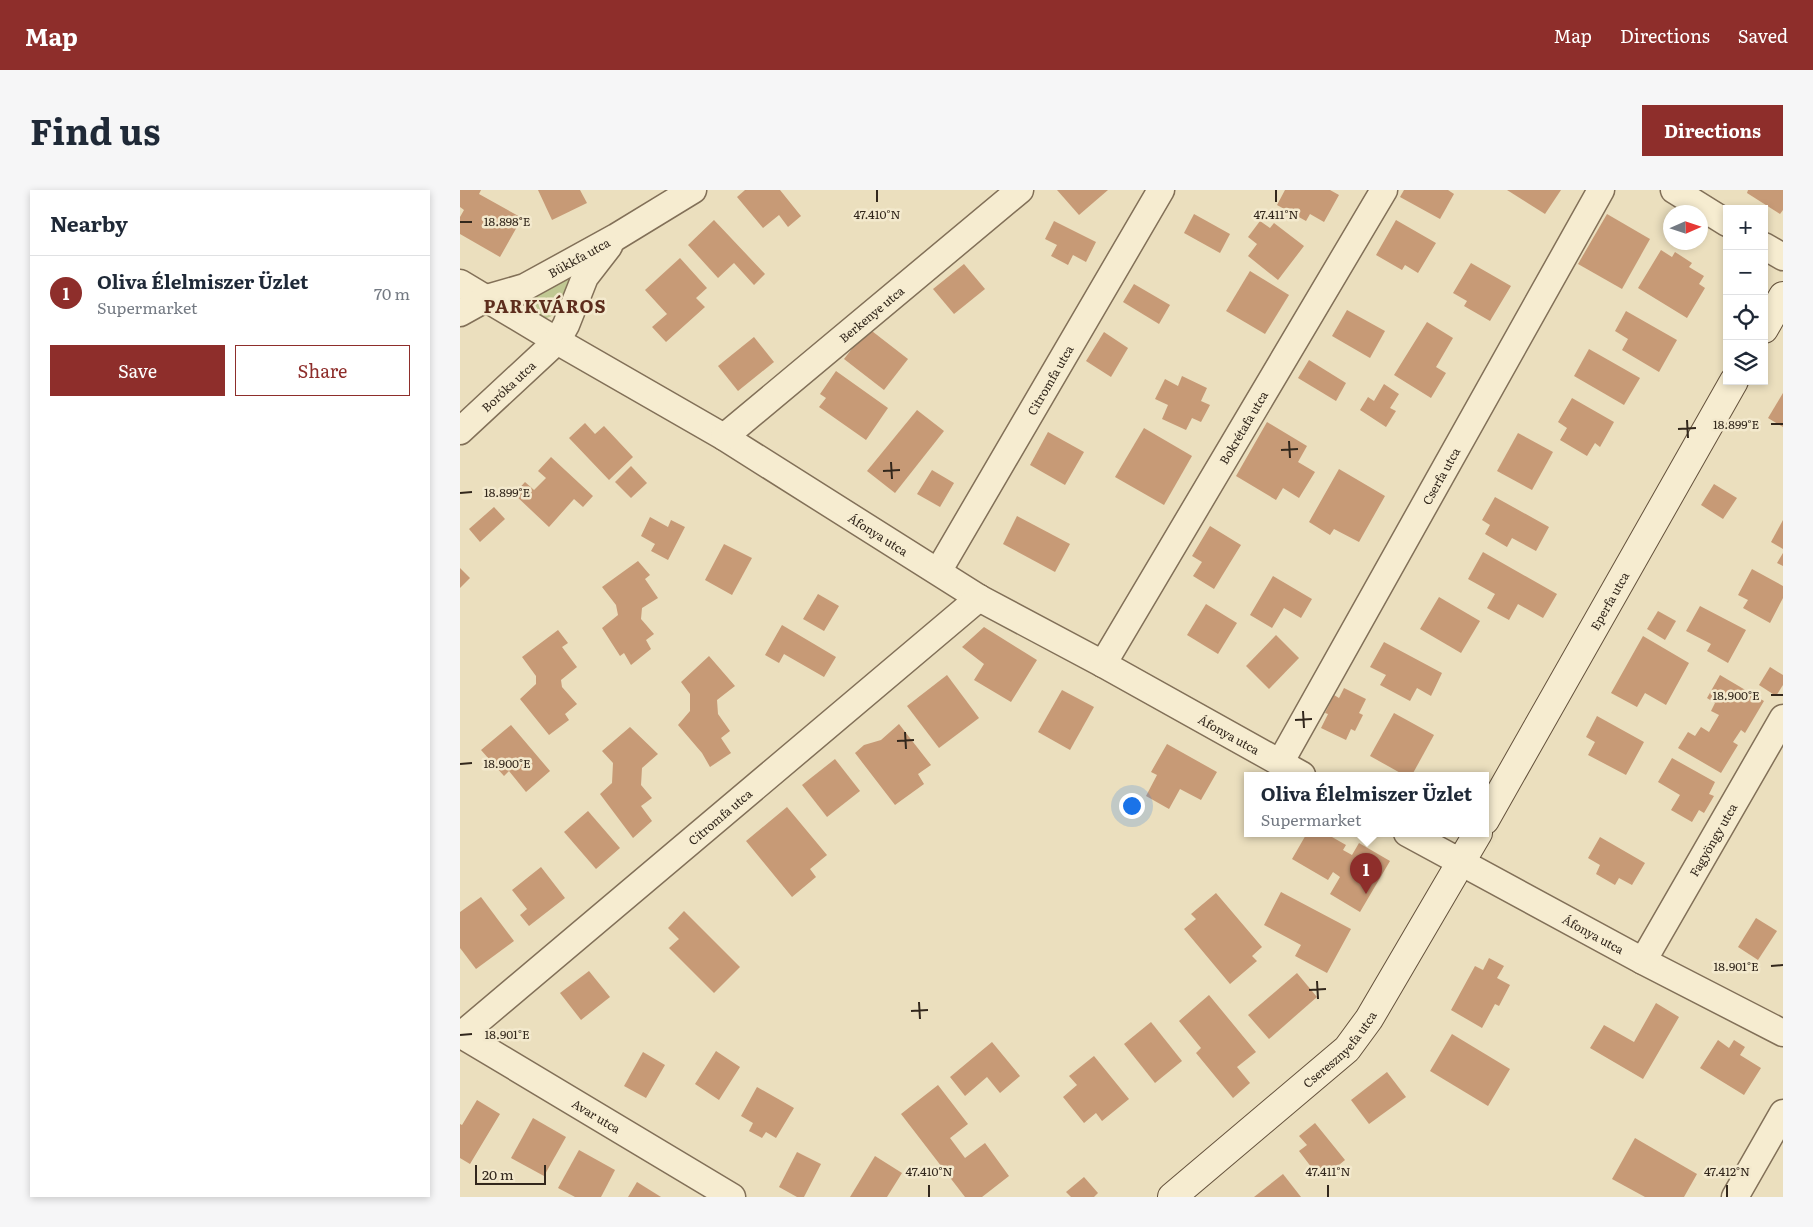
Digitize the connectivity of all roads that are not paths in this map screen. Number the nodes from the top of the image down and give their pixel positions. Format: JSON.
{"nodes":[{"id":1,"x":693,"y":190,"type":"edge"},
{"id":2,"x":1020,"y":190,"type":"edge"},
{"id":3,"x":1161,"y":190,"type":"edge"},
{"id":4,"x":1384,"y":190,"type":"edge"},
{"id":5,"x":1601,"y":190,"type":"edge"},
{"id":6,"x":1674,"y":190,"type":"edge"},
{"id":7,"x":1723,"y":220,"type":"edge"},
{"id":8,"x":616,"y":237,"type":"junction"},
{"id":9,"x":1768,"y":248,"type":"edge"},
{"id":10,"x":1783,"y":257,"type":"edge"},
{"id":11,"x":460,"y":283,"type":"edge"},
{"id":12,"x":1783,"y":296,"type":"edge"},
{"id":13,"x":487,"y":298,"type":"junction"},
{"id":14,"x":460,"y":313,"type":"edge"},
{"id":15,"x":1768,"y":322,"type":"edge"},
{"id":16,"x":557,"y":341,"type":"junction"},
{"id":17,"x":1732,"y":385,"type":"edge"},
{"id":18,"x":460,"y":432,"type":"edge"},
{"id":19,"x":724,"y":437,"type":"junction"},
{"id":20,"x":938,"y":570,"type":"junction"},
{"id":21,"x":980,"y":598,"type":"junction"},
{"id":22,"x":1103,"y":664,"type":"junction"},
{"id":23,"x":1783,"y":718,"type":"edge"},
{"id":24,"x":1291,"y":769,"type":"edge"},
{"id":25,"x":1489,"y":813,"type":"edge"},
{"id":26,"x":1413,"y":837,"type":"edge"},
{"id":27,"x":1476,"y":837,"type":"edge"},
{"id":28,"x":1460,"y":863,"type":"junction"},
{"id":29,"x":1643,"y":961,"type":"junction"},
{"id":30,"x":1783,"y":1033,"type":"edge"},
{"id":31,"x":461,"y":1035,"type":"edge"},
{"id":32,"x":1783,"y":1113,"type":"edge"},
{"id":33,"x":732,"y":1197,"type":"edge"},
{"id":34,"x":1172,"y":1197,"type":"edge"},
{"id":35,"x":1735,"y":1197,"type":"edge"}],
"edges":[{"from":1,"to":8,"type":"street","name":"Bükkfa utca"},
{"from":2,"to":19,"type":"street","name":"Berkenye utca"},
{"from":3,"to":20,"type":"street","name":"Citromfa utca"},
{"from":4,"to":22,"type":"street","name":"Bokrétafa utca"},
{"from":5,"to":24,"type":"street","name":"Cserfa utca"},
{"from":6,"to":7,"type":"street"},
{"from":8,"to":13,"type":"street","name":"Bükkfa utca"},
{"from":8,"to":16,"type":"street"},
{"from":9,"to":10,"type":"street"},
{"from":11,"to":13,"type":"street","name":"Áfonya utca"},
{"from":12,"to":15,"type":"street"},
{"from":13,"to":14,"type":"street","name":"Bükkfa utca"},
{"from":13,"to":16,"type":"street","name":"Áfonya utca"},
{"from":16,"to":18,"type":"street","name":"Boróka utca"},
{"from":16,"to":19,"type":"street","name":"Áfonya utca"},
{"from":17,"to":25,"type":"street","name":"Eperfa utca"},
{"from":19,"to":20,"type":"street","name":"Áfonya utca"},
{"from":20,"to":21,"type":"street","name":"Áfonya utca"},
{"from":21,"to":22,"type":"street","name":"Áfonya utca"},
{"from":21,"to":31,"type":"street","name":"Citromfa utca"},
{"from":22,"to":24,"type":"street","name":"Áfonya utca"},
{"from":23,"to":29,"type":"street","name":"Fagyöngy utca"},
{"from":26,"to":28,"type":"street","name":"Áfonya utca"},
{"from":27,"to":28,"type":"street"},
{"from":28,"to":29,"type":"street","name":"Áfonya utca"},
{"from":28,"to":34,"type":"street","name":"Cseresznyefa utca"},
{"from":29,"to":30,"type":"street","name":"Áfonya utca"},
{"from":31,"to":33,"type":"street","name":"Avar utca"},
{"from":32,"to":35,"type":"street"}]}
